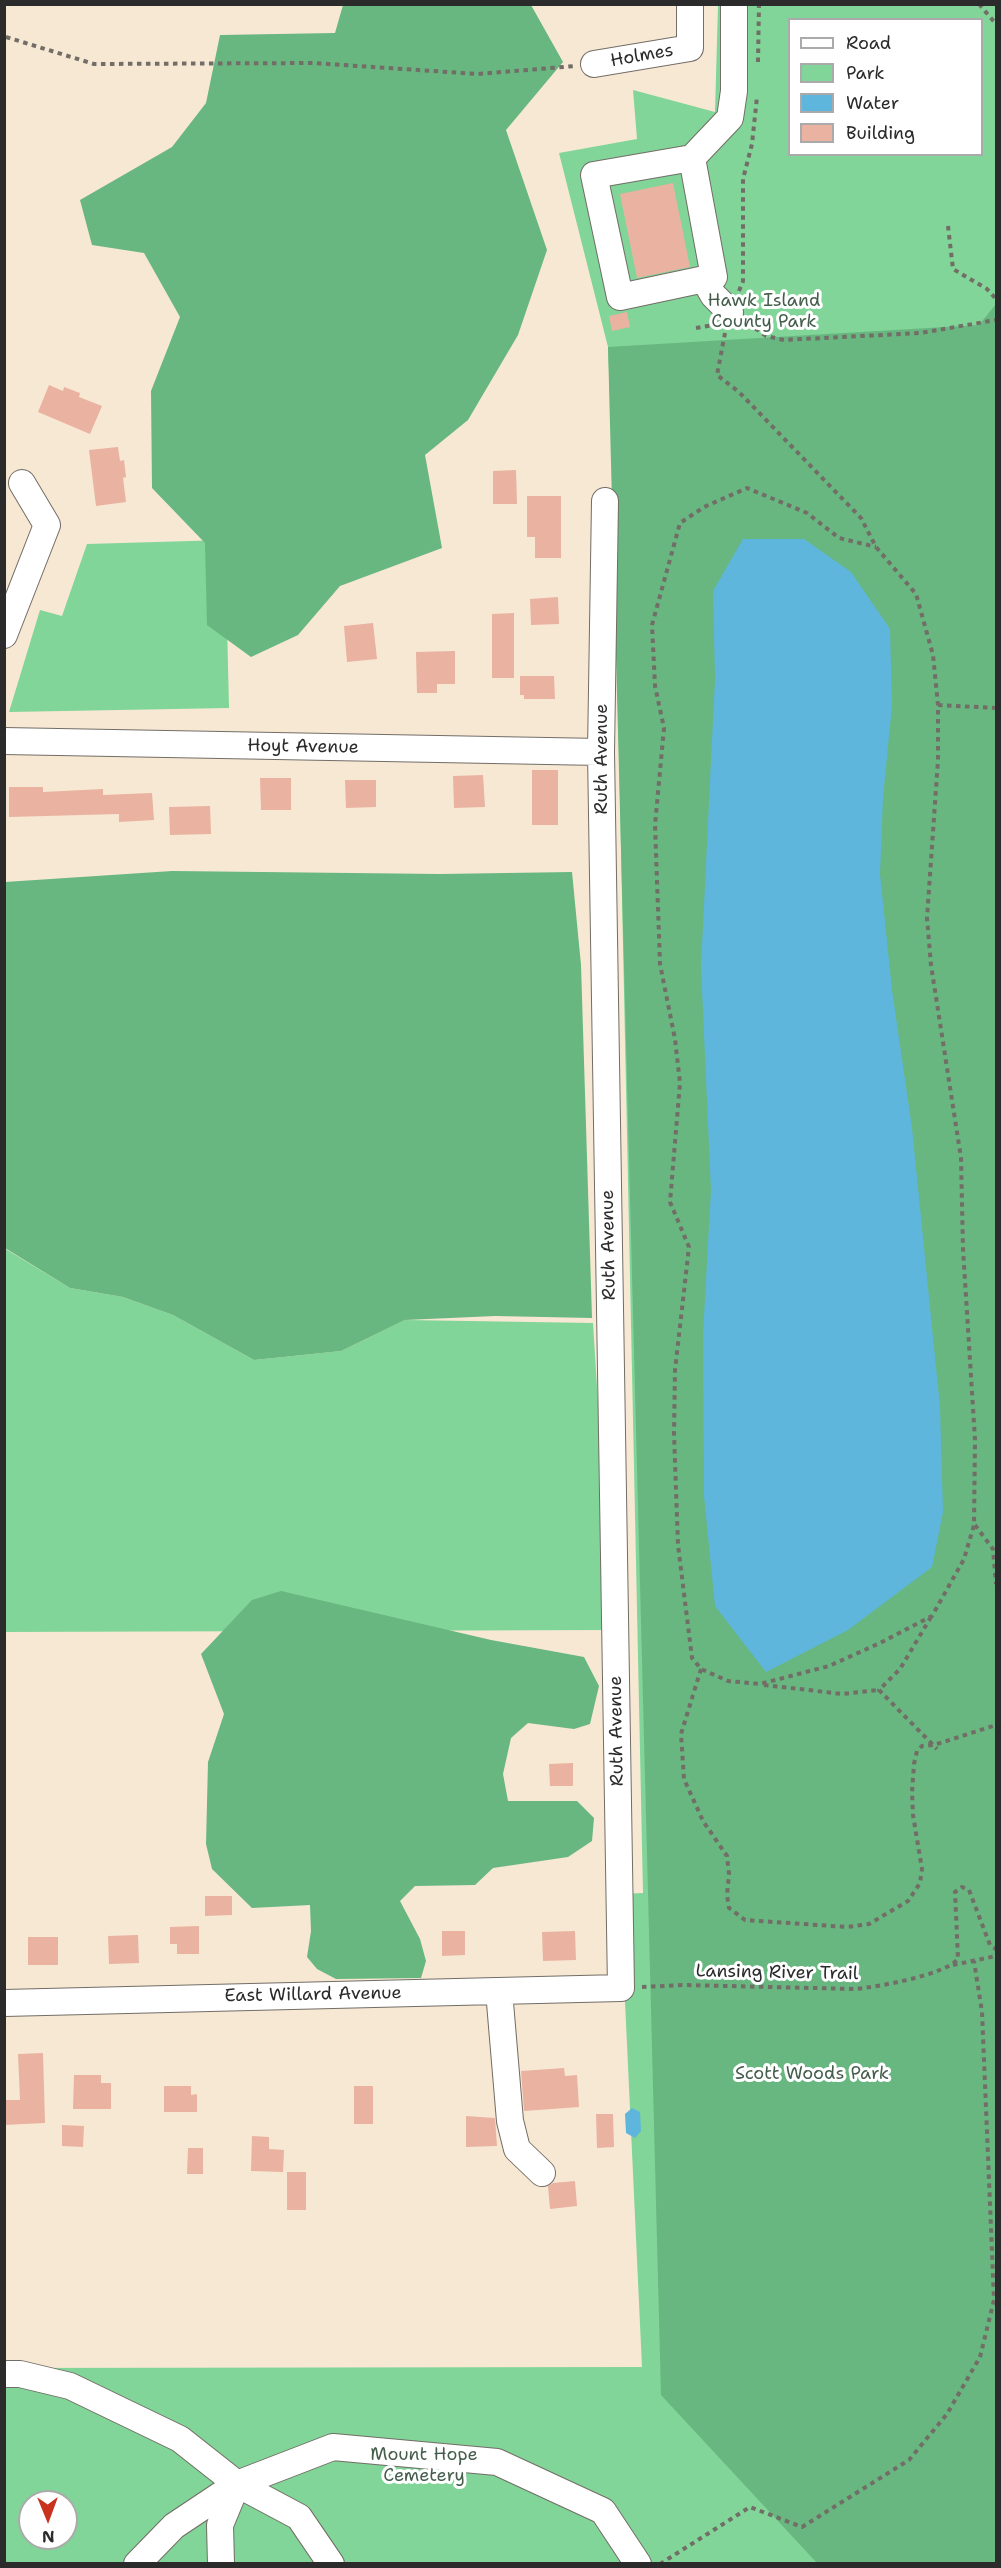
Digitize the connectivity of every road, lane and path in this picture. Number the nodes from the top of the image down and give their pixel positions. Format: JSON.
{"nodes":[{"id":1,"x":690,"y":4,"type":"edge"},
{"id":2,"x":734,"y":4,"type":"edge"},
{"id":3,"x":759,"y":4,"type":"edge"},
{"id":4,"x":979,"y":4,"type":"edge"},
{"id":5,"x":996,"y":24,"type":"edge"},
{"id":6,"x":6,"y":37,"type":"dead end"},
{"id":7,"x":758,"y":63,"type":"dead end"},
{"id":8,"x":594,"y":64,"type":"joint"},
{"id":9,"x":757,"y":86,"type":"dead end"},
{"id":10,"x":692,"y":158,"type":"junction"},
{"id":11,"x":948,"y":226,"type":"dead end"},
{"id":12,"x":704,"y":279,"type":"junction"},
{"id":13,"x":996,"y":299,"type":"edge"},
{"id":14,"x":730,"y":312,"type":"junction"},
{"id":15,"x":996,"y":320,"type":"edge"},
{"id":16,"x":22,"y":483,"type":"dead end"},
{"id":17,"x":605,"y":501,"type":"dead end"},
{"id":18,"x":876,"y":547,"type":"junction"},
{"id":19,"x":4,"y":635,"type":"edge"},
{"id":20,"x":938,"y":705,"type":"junction"},
{"id":21,"x":996,"y":708,"type":"edge"},
{"id":22,"x":4,"y":741,"type":"edge"},
{"id":23,"x":601,"y":752,"type":"junction"},
{"id":24,"x":974,"y":1525,"type":"junction"},
{"id":25,"x":996,"y":1584,"type":"edge"},
{"id":26,"x":932,"y":1616,"type":"junction"},
{"id":27,"x":701,"y":1669,"type":"junction"},
{"id":28,"x":760,"y":1684,"type":"junction"},
{"id":29,"x":879,"y":1690,"type":"junction"},
{"id":30,"x":996,"y":1725,"type":"edge"},
{"id":31,"x":935,"y":1747,"type":"junction"},
{"id":32,"x":996,"y":1950,"type":"edge"},
{"id":33,"x":996,"y":1956,"type":"edge"},
{"id":34,"x":974,"y":1961,"type":"junction"},
{"id":35,"x":953,"y":1965,"type":"junction"},
{"id":36,"x":621,"y":1988,"type":"junction"},
{"id":37,"x":499,"y":1991,"type":"junction"},
{"id":38,"x":4,"y":2003,"type":"edge"},
{"id":39,"x":542,"y":2173,"type":"dead end"},
{"id":40,"x":4,"y":2374,"type":"edge"},
{"id":41,"x":237,"y":2484,"type":"junction"},
{"id":42,"x":136,"y":2564,"type":"edge"},
{"id":43,"x":221,"y":2564,"type":"edge"},
{"id":44,"x":332,"y":2564,"type":"edge"},
{"id":45,"x":638,"y":2564,"type":"edge"},
{"id":46,"x":660,"y":2564,"type":"edge"}],
"edges":[{"from":1,"to":8,"type":"street","name":"Holmes"},
{"from":2,"to":10,"type":"street"},
{"from":3,"to":7,"type":"path"},
{"from":4,"to":5,"type":"path"},
{"from":6,"to":8,"type":"path"},
{"from":9,"to":14,"type":"path"},
{"from":10,"to":12,"type":"street"},
{"from":10,"to":12,"type":"street"},
{"from":11,"to":13,"type":"path"},
{"from":12,"to":14,"type":"street"},
{"from":14,"to":15,"type":"path"},
{"from":14,"to":18,"type":"path"},
{"from":16,"to":19,"type":"street"},
{"from":17,"to":23,"type":"street","name":"Ruth Avenue"},
{"from":18,"to":20,"type":"path"},
{"from":18,"to":27,"type":"path"},
{"from":20,"to":21,"type":"path"},
{"from":20,"to":24,"type":"path"},
{"from":22,"to":23,"type":"street","name":"Hoyt Avenue"},
{"from":23,"to":36,"type":"street","name":"Ruth Avenue"},
{"from":24,"to":25,"type":"path"},
{"from":24,"to":26,"type":"path"},
{"from":26,"to":28,"type":"path"},
{"from":26,"to":29,"type":"path"},
{"from":27,"to":28,"type":"path"},
{"from":27,"to":31,"type":"path"},
{"from":28,"to":29,"type":"path"},
{"from":29,"to":31,"type":"path"},
{"from":30,"to":31,"type":"path"},
{"from":32,"to":35,"type":"path"},
{"from":33,"to":34,"type":"path","name":"Lansing River Trail"},
{"from":34,"to":35,"type":"path","name":"Lansing River Trail"},
{"from":34,"to":46,"type":"path"},
{"from":35,"to":36,"type":"path","name":"Lansing River Trail"},
{"from":36,"to":37,"type":"street","name":"East Willard Avenue"},
{"from":37,"to":38,"type":"street","name":"East Willard Avenue"},
{"from":37,"to":39,"type":"street"},
{"from":40,"to":41,"type":"street"},
{"from":41,"to":42,"type":"street"},
{"from":41,"to":43,"type":"street"},
{"from":41,"to":44,"type":"street"},
{"from":41,"to":45,"type":"street"}]}
